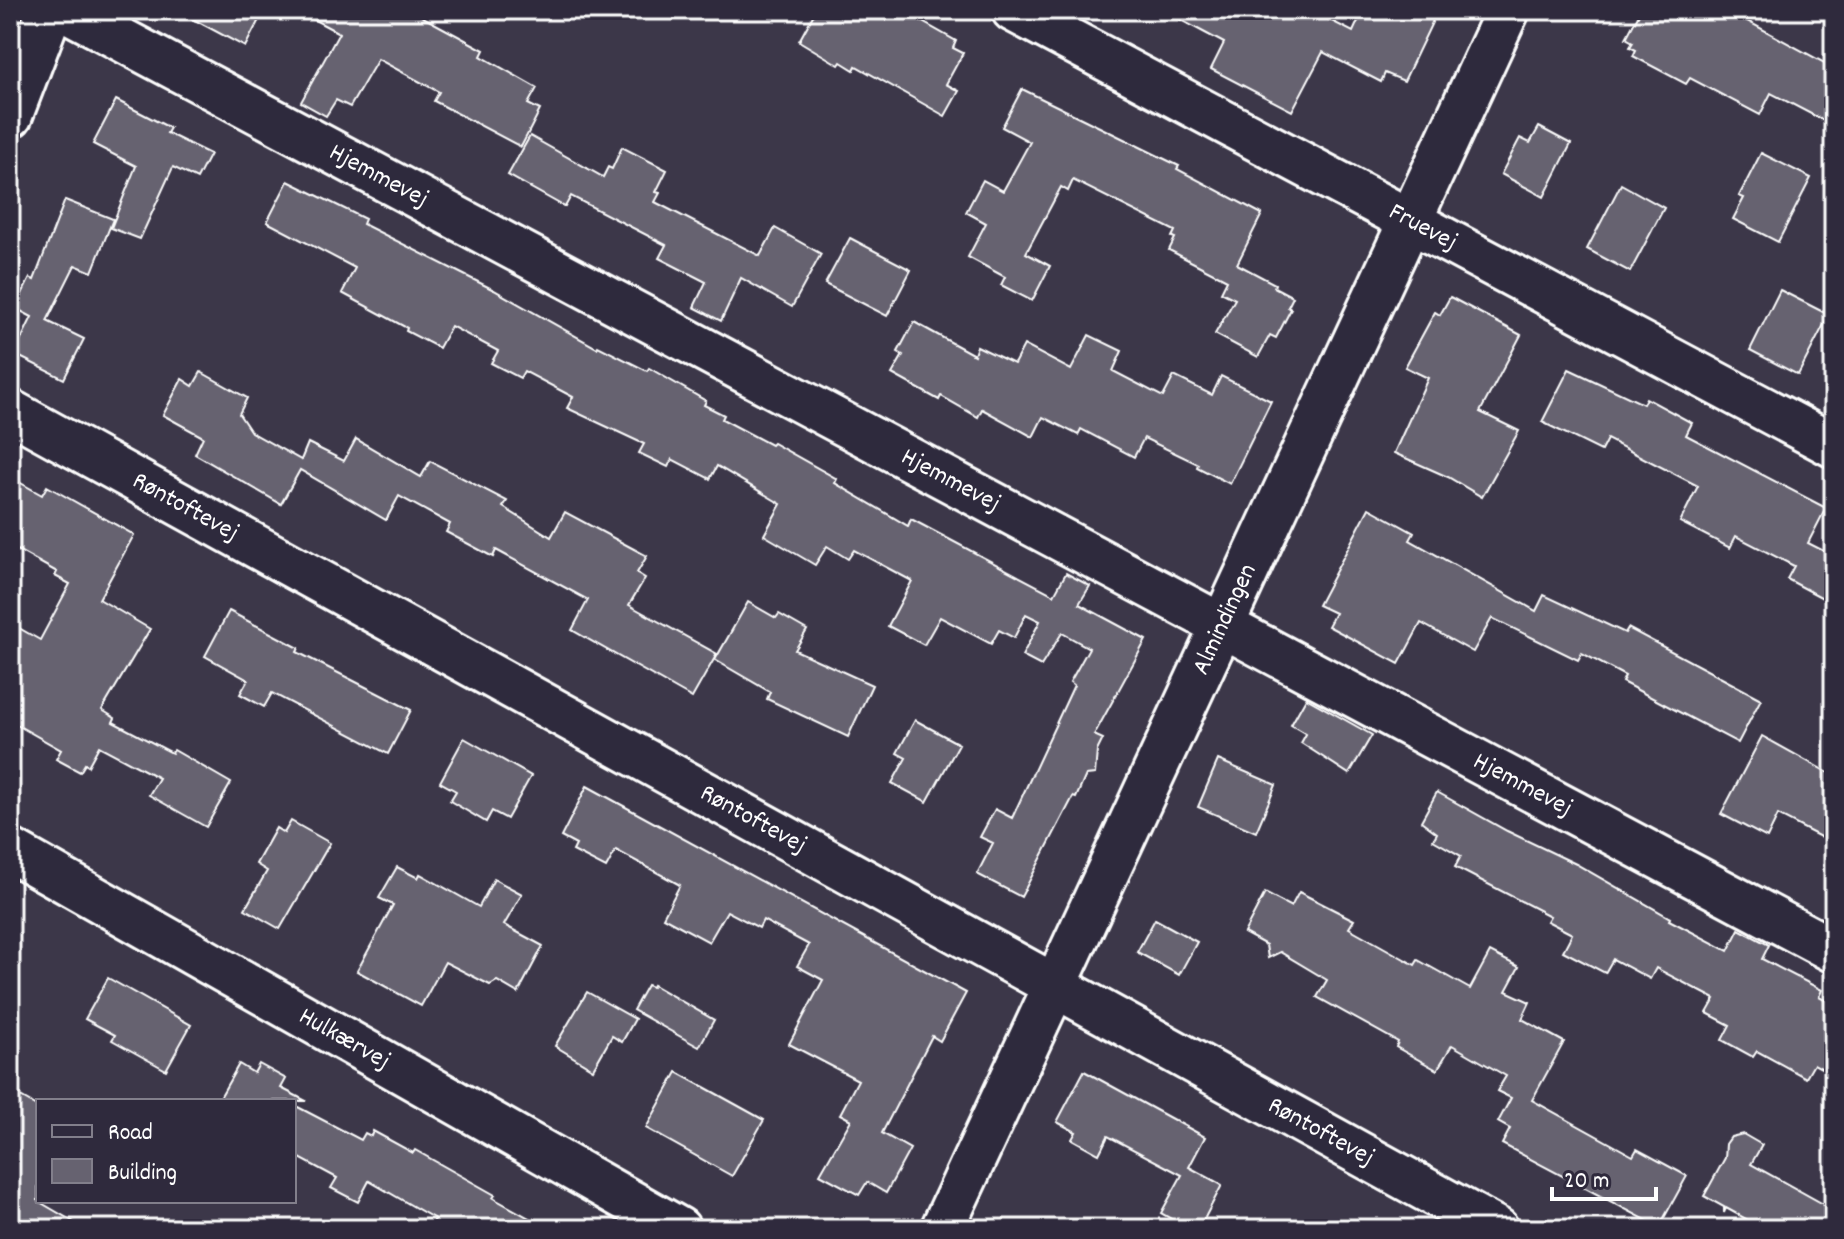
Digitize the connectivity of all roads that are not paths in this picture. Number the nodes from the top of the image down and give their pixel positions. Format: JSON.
{"nodes":[{"id":1,"x":50,"y":10,"type":"edge"},
{"id":2,"x":66,"y":10,"type":"edge"},
{"id":3,"x":1013,"y":10,"type":"edge"},
{"id":4,"x":1508,"y":10,"type":"edge"},
{"id":5,"x":10,"y":115,"type":"edge"},
{"id":6,"x":1410,"y":219,"type":"junction"},
{"id":7,"x":10,"y":411,"type":"edge"},
{"id":8,"x":1834,"y":446,"type":"edge"},
{"id":9,"x":1222,"y":626,"type":"junction"},
{"id":10,"x":10,"y":850,"type":"edge"},
{"id":11,"x":1834,"y":951,"type":"edge"},
{"id":12,"x":1055,"y":987,"type":"junction"},
{"id":13,"x":679,"y":1229,"type":"edge"},
{"id":14,"x":942,"y":1229,"type":"edge"},
{"id":15,"x":1497,"y":1229,"type":"edge"}],
"edges":[{"from":1,"to":5,"type":"street"},
{"from":2,"to":9,"type":"street","name":"Hjemmevej"},
{"from":3,"to":6,"type":"street","name":"Fruevej"},
{"from":4,"to":6,"type":"street","name":"Almindingen"},
{"from":6,"to":8,"type":"street","name":"Fruevej"},
{"from":6,"to":9,"type":"street","name":"Almindingen"},
{"from":7,"to":12,"type":"street","name":"Røntoftevej"},
{"from":9,"to":11,"type":"street","name":"Hjemmevej"},
{"from":9,"to":12,"type":"street","name":"Almindingen"},
{"from":10,"to":13,"type":"street","name":"Hulkærvej"},
{"from":12,"to":14,"type":"street","name":"Almindingen"},
{"from":12,"to":15,"type":"street","name":"Røntoftevej"}]}
